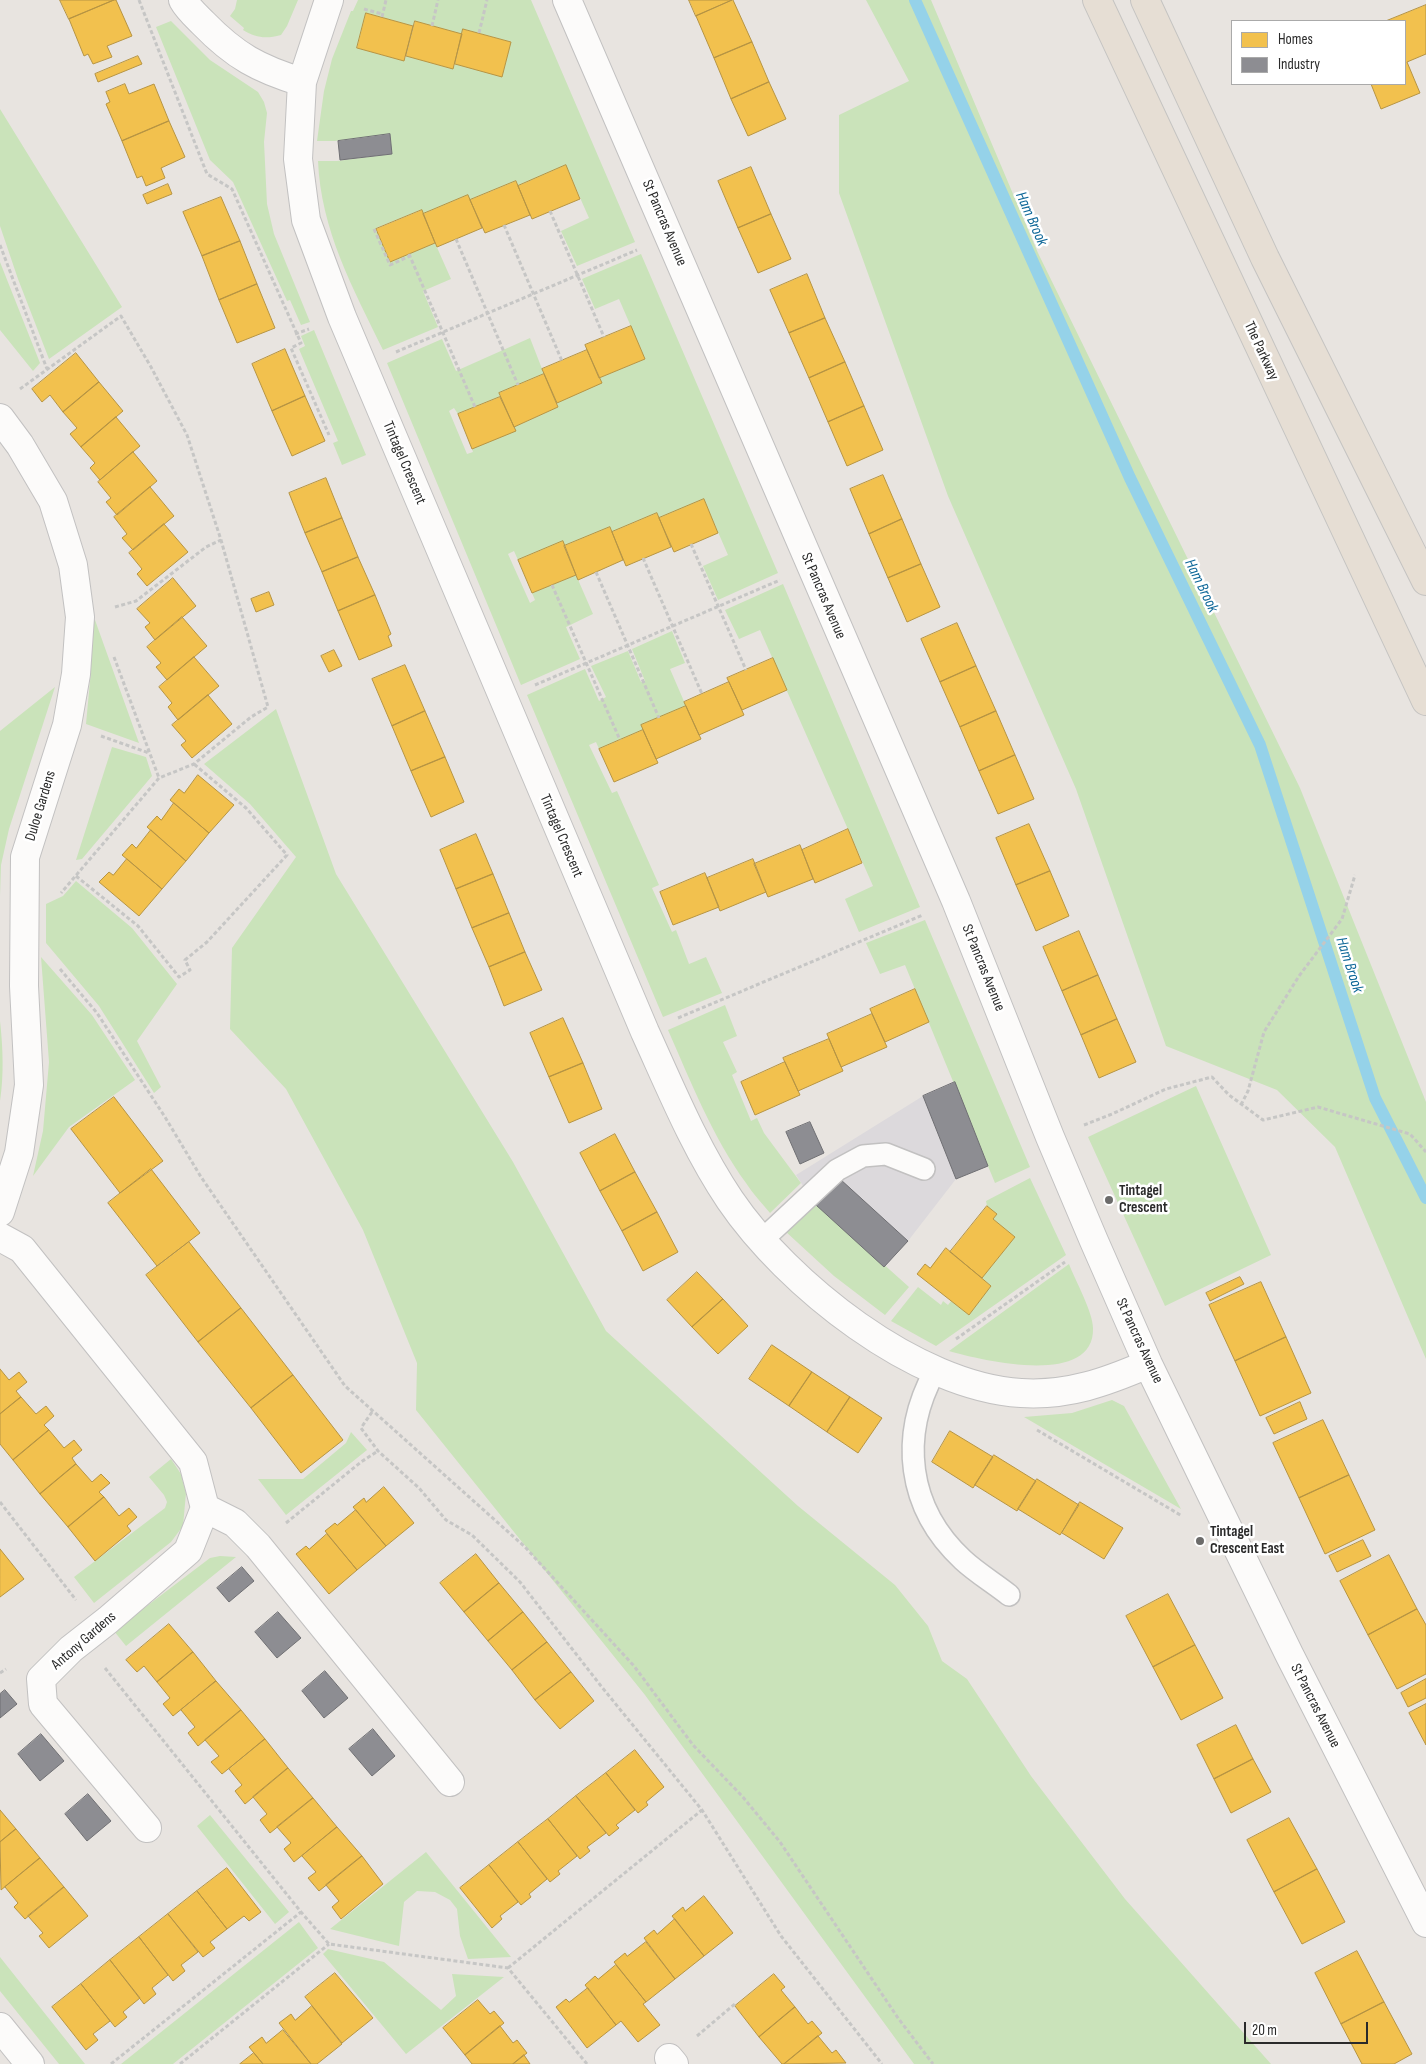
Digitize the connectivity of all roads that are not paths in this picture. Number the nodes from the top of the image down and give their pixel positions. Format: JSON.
{"nodes":[{"id":1,"x":183,"y":0,"type":"edge"},
{"id":2,"x":329,"y":0,"type":"edge"},
{"id":3,"x":567,"y":0,"type":"edge"},
{"id":4,"x":1097,"y":0,"type":"edge"},
{"id":5,"x":1145,"y":0,"type":"edge"},
{"id":6,"x":302,"y":82,"type":"junction"},
{"id":7,"x":0,"y":418,"type":"edge"},
{"id":8,"x":1426,"y":581,"type":"edge"},
{"id":9,"x":1426,"y":701,"type":"edge"},
{"id":10,"x":924,"y":1169,"type":"dead end"},
{"id":11,"x":0,"y":1212,"type":"edge"},
{"id":12,"x":0,"y":1236,"type":"edge"},
{"id":13,"x":761,"y":1241,"type":"junction"},
{"id":14,"x":1148,"y":1364,"type":"junction"},
{"id":15,"x":928,"y":1367,"type":"junction"},
{"id":16,"x":205,"y":1508,"type":"junction"},
{"id":17,"x":1009,"y":1595,"type":"dead end"},
{"id":18,"x":450,"y":1782,"type":"dead end"},
{"id":19,"x":147,"y":1828,"type":"dead end"},
{"id":20,"x":1426,"y":1923,"type":"edge"},
{"id":21,"x":0,"y":2027,"type":"edge"},
{"id":22,"x":30,"y":2064,"type":"edge"}],
"edges":[{"from":1,"to":6,"type":"street"},
{"from":2,"to":6,"type":"street","name":"Tintagel Crescent"},
{"from":3,"to":14,"type":"street","name":"St Pancras Avenue"},
{"from":4,"to":9,"type":"highway","name":"The Parkway"},
{"from":5,"to":8,"type":"highway"},
{"from":6,"to":13,"type":"street","name":"Tintagel Crescent"},
{"from":7,"to":11,"type":"street","name":"Duloe Gardens"},
{"from":10,"to":13,"type":"lane"},
{"from":12,"to":16,"type":"street"},
{"from":13,"to":15,"type":"street","name":"Tintagel Crescent"},
{"from":14,"to":15,"type":"street","name":"Tintagel Crescent"},
{"from":14,"to":20,"type":"street","name":"St Pancras Avenue"},
{"from":15,"to":17,"type":"lane"},
{"from":16,"to":18,"type":"street"},
{"from":16,"to":19,"type":"street","name":"Antony Gardens"},
{"from":21,"to":22,"type":"street"}]}
